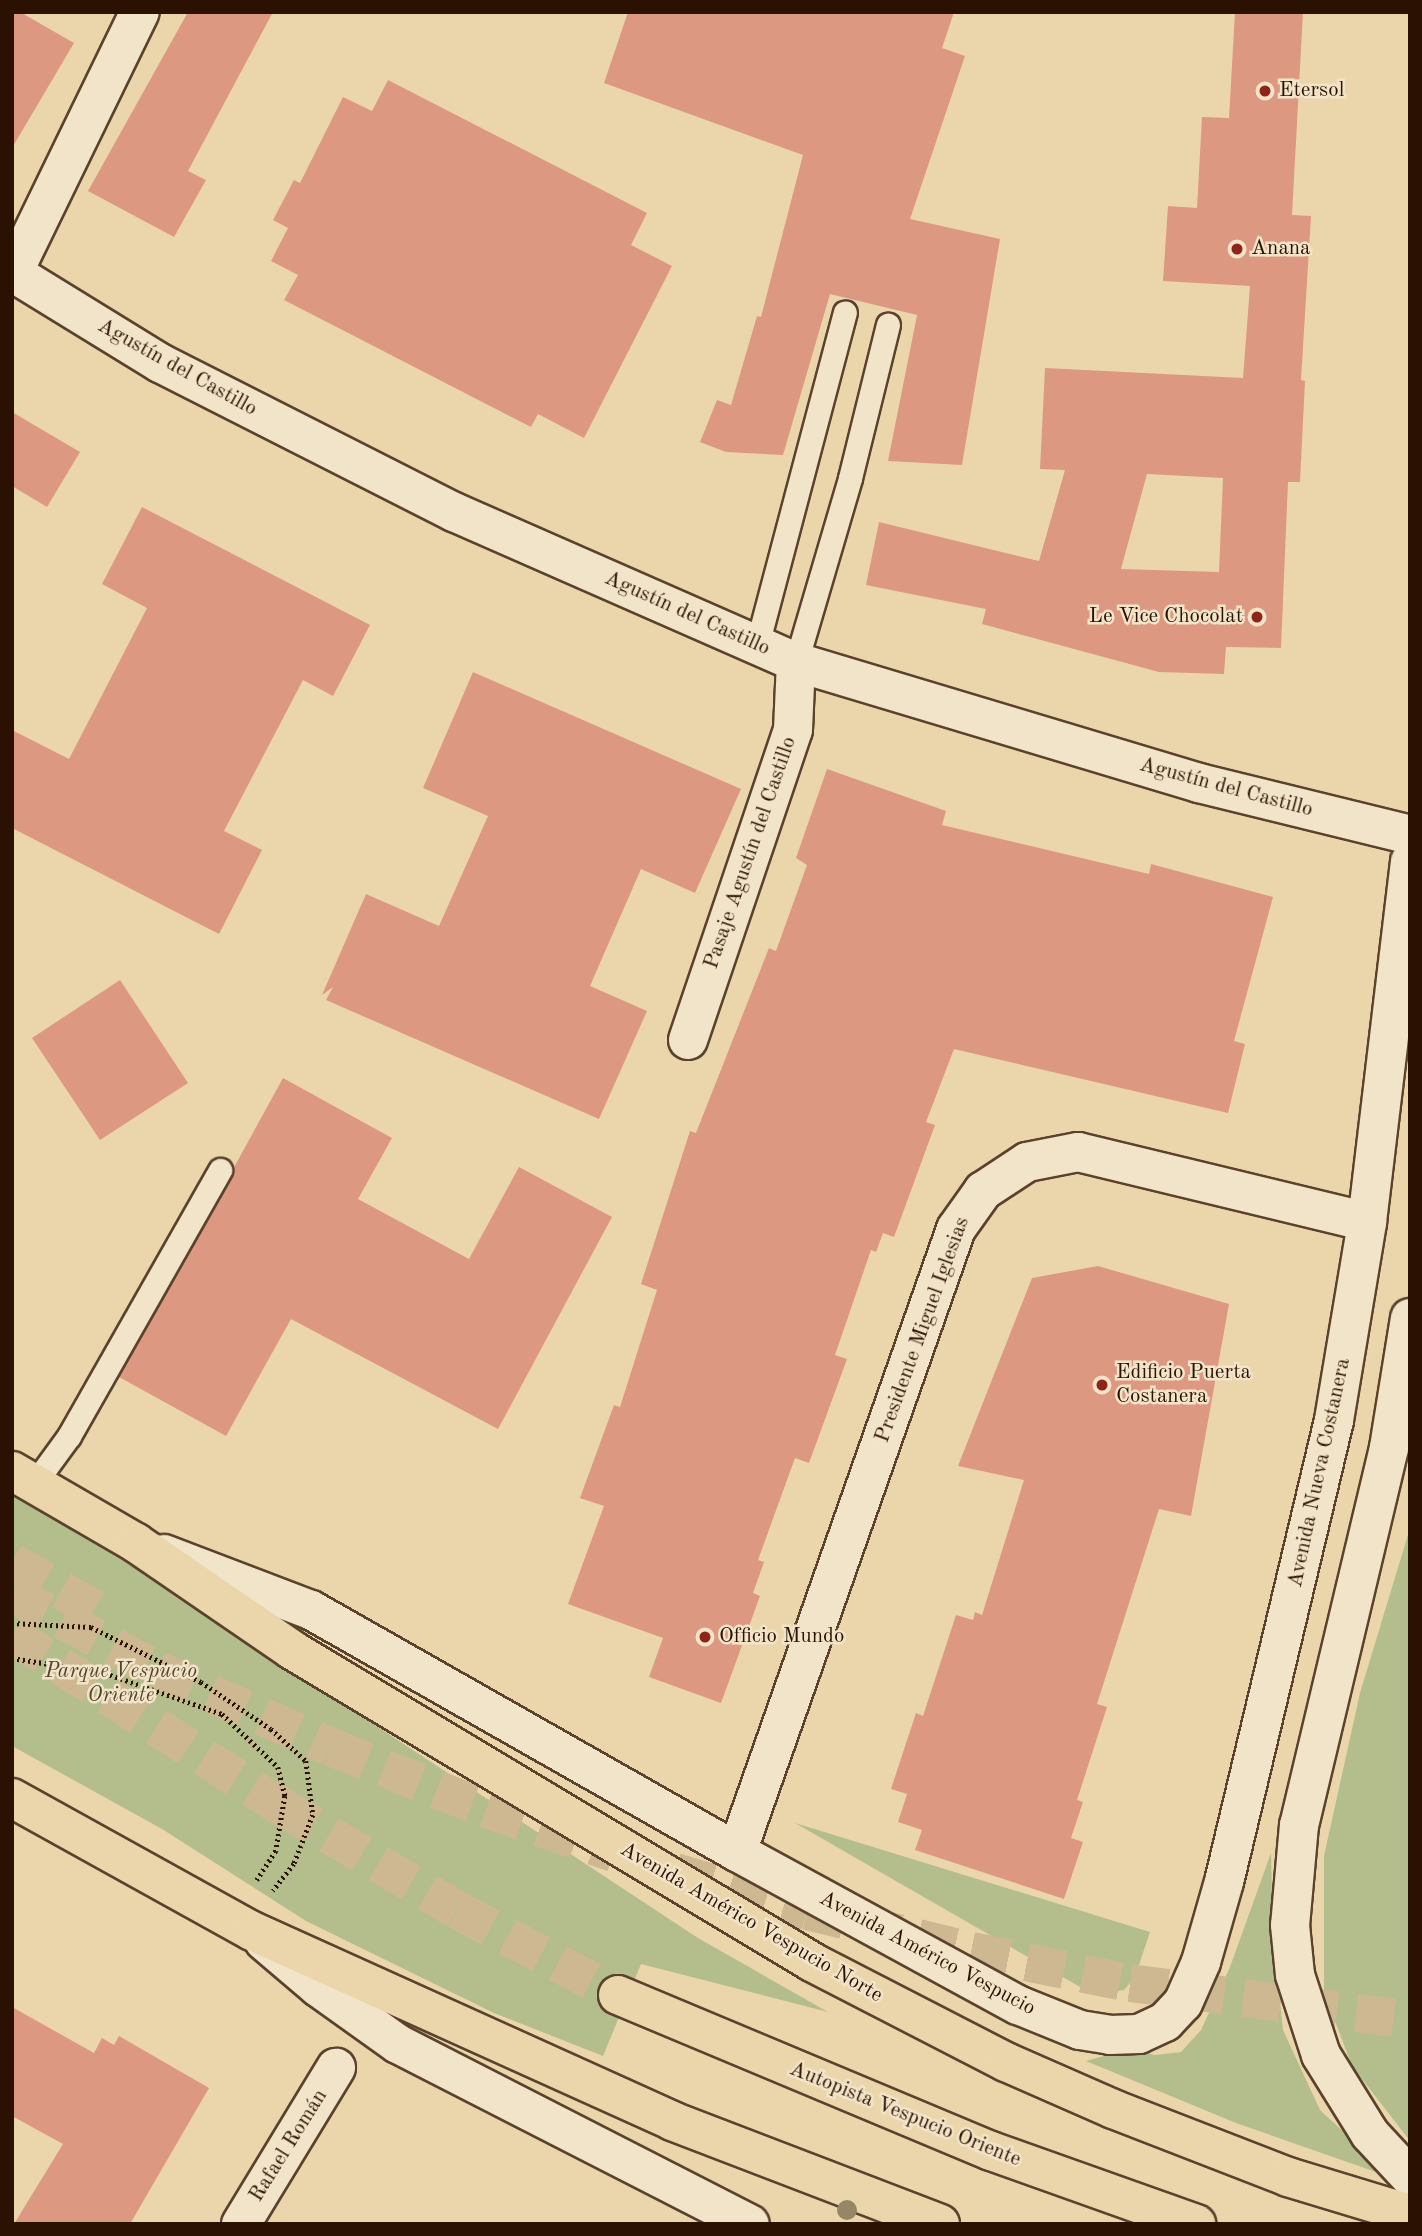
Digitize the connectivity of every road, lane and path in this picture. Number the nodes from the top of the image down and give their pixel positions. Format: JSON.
{"nodes":[{"id":1,"x":139,"y":12,"type":"edge"},
{"id":2,"x":13,"y":273,"type":"edge"},
{"id":3,"x":845,"y":312,"type":"dead end"},
{"id":4,"x":888,"y":325,"type":"dead end"},
{"id":5,"x":757,"y":645,"type":"junction"},
{"id":6,"x":796,"y":662,"type":"junction"},
{"id":7,"x":1410,"y":835,"type":"edge"},
{"id":8,"x":1410,"y":862,"type":"edge"},
{"id":9,"x":688,"y":1041,"type":"dead end"},
{"id":10,"x":220,"y":1170,"type":"dead end"},
{"id":11,"x":1367,"y":1222,"type":"junction"},
{"id":12,"x":1410,"y":1318,"type":"edge"},
{"id":13,"x":1410,"y":1402,"type":"edge"},
{"id":14,"x":1389,"y":1448,"type":"junction"},
{"id":15,"x":23,"y":1478,"type":"edge"},
{"id":16,"x":136,"y":1543,"type":"junction"},
{"id":17,"x":12,"y":1658,"type":"edge"},
{"id":18,"x":12,"y":1798,"type":"edge"},
{"id":19,"x":737,"y":1852,"type":"junction"},
{"id":20,"x":242,"y":1925,"type":"junction"},
{"id":21,"x":618,"y":1996,"type":"tunnel mouth"},
{"id":22,"x":1124,"y":2035,"type":"joint"},
{"id":23,"x":336,"y":2068,"type":"dead end"},
{"id":24,"x":1410,"y":2177,"type":"edge"},
{"id":25,"x":1410,"y":2214,"type":"edge"},
{"id":26,"x":241,"y":2224,"type":"edge"},
{"id":27,"x":750,"y":2224,"type":"edge"},
{"id":28,"x":940,"y":2224,"type":"edge"},
{"id":29,"x":1196,"y":2224,"type":"edge"}],
"edges":[{"from":1,"to":2,"type":"main road","name":"Agustín del Castillo"},
{"from":2,"to":5,"type":"main road","name":"Agustín del Castillo"},
{"from":3,"to":5,"type":"lane"},
{"from":4,"to":6,"type":"lane"},
{"from":5,"to":6,"type":"main road","name":"Agustín del Castillo"},
{"from":6,"to":7,"type":"main road","name":"Agustín del Castillo"},
{"from":6,"to":9,"type":"main road","name":"Pasaje Agustín del Castillo"},
{"from":8,"to":11,"type":"main road","name":"Avenida Nueva Costanera"},
{"from":10,"to":15,"type":"lane"},
{"from":11,"to":19,"type":"main road","name":"Presidente Miguel Iglesias"},
{"from":11,"to":22,"type":"main road","name":"Avenida Nueva Costanera"},
{"from":12,"to":14,"type":"main road"},
{"from":13,"to":14,"type":"main road"},
{"from":14,"to":24,"type":"main road"},
{"from":15,"to":16,"type":"main road","name":"Avenida Américo Vespucio Norte"},
{"from":16,"to":19,"type":"main road","name":"Avenida Américo Vespucio Norte"},
{"from":16,"to":25,"type":"main road","name":"Avenida Américo Vespucio Norte"},
{"from":17,"to":20,"type":"path"},
{"from":18,"to":20,"type":"main road"},
{"from":19,"to":22,"type":"main road","name":"Avenida Américo Vespucio"},
{"from":20,"to":27,"type":"main road"},
{"from":20,"to":28,"type":"main road"},
{"from":21,"to":29,"type":"main road","name":"Autopista Vespucio Oriente"},
{"from":23,"to":26,"type":"main road","name":"Rafael Román"}]}
